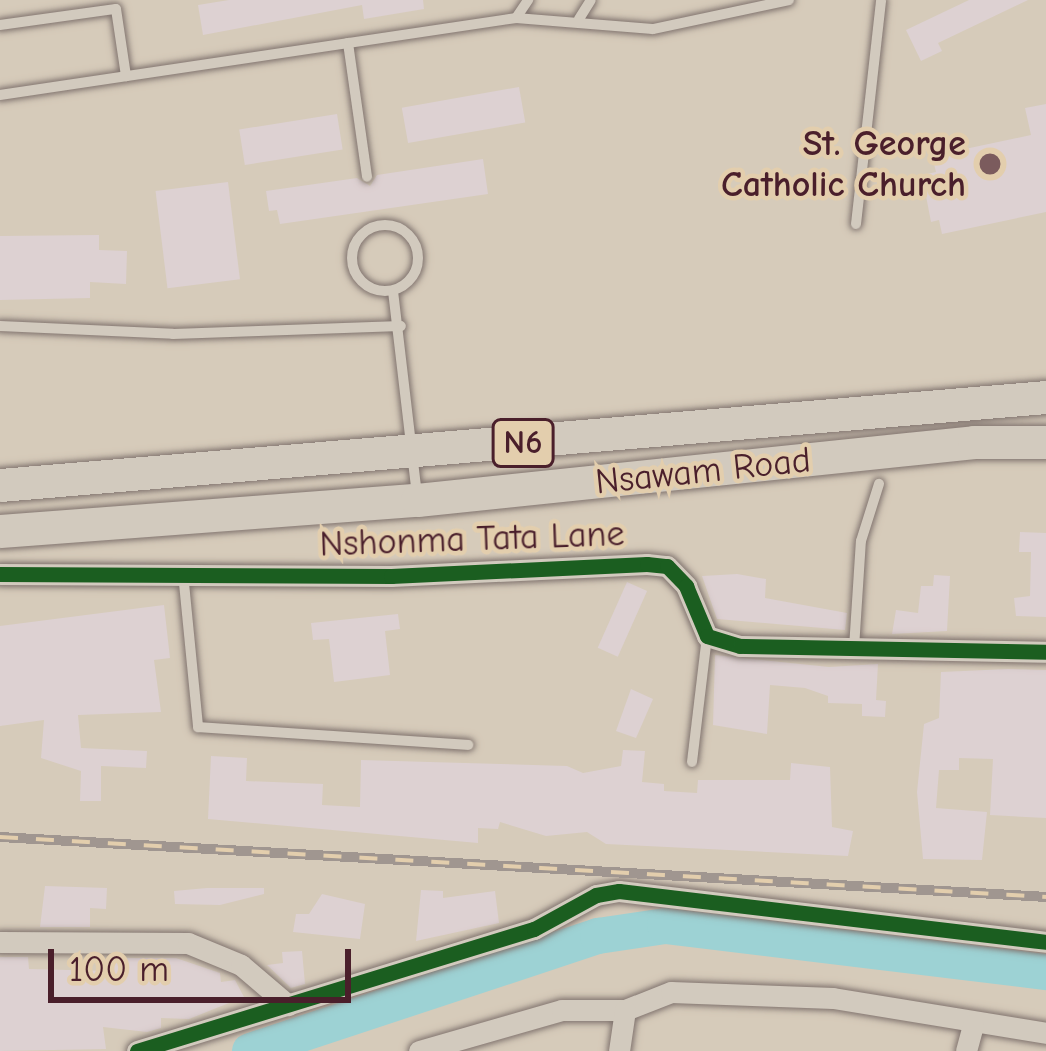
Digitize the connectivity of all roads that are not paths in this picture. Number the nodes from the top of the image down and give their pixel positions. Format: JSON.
{"nodes":[{"id":1,"x":528,"y":0,"type":"edge"},
{"id":2,"x":592,"y":0,"type":"edge"},
{"id":3,"x":789,"y":0,"type":"edge"},
{"id":4,"x":881,"y":0,"type":"edge"},
{"id":5,"x":116,"y":4,"type":"edge"},
{"id":6,"x":516,"y":18,"type":"junction"},
{"id":7,"x":579,"y":19,"type":"junction"},
{"id":8,"x":0,"y":25,"type":"edge"},
{"id":9,"x":348,"y":43,"type":"junction"},
{"id":10,"x":126,"y":76,"type":"junction"},
{"id":11,"x":0,"y":94,"type":"edge"},
{"id":12,"x":368,"y":177,"type":"dead end"},
{"id":13,"x":371,"y":211,"type":"dead end"},
{"id":14,"x":856,"y":224,"type":"dead end"},
{"id":15,"x":374,"y":225,"type":"junction"},
{"id":16,"x":393,"y":291,"type":"junction"},
{"id":17,"x":0,"y":326,"type":"edge"},
{"id":18,"x":401,"y":326,"type":"junction"},
{"id":19,"x":1046,"y":397,"type":"edge"},
{"id":20,"x":1046,"y":442,"type":"edge"},
{"id":21,"x":415,"y":450,"type":"junction"},
{"id":22,"x":879,"y":484,"type":"dead end"},
{"id":23,"x":0,"y":485,"type":"edge"},
{"id":24,"x":417,"y":500,"type":"junction"},
{"id":25,"x":0,"y":530,"type":"edge"},
{"id":26,"x":183,"y":570,"type":"junction"},
{"id":27,"x":0,"y":574,"type":"edge"},
{"id":28,"x":707,"y":636,"type":"junction"},
{"id":29,"x":854,"y":648,"type":"junction"},
{"id":30,"x":1046,"y":652,"type":"edge"},
{"id":31,"x":468,"y":745,"type":"dead end"},
{"id":32,"x":692,"y":762,"type":"dead end"},
{"id":33,"x":0,"y":941,"type":"edge"},
{"id":34,"x":1046,"y":942,"type":"edge"},
{"id":35,"x":288,"y":1004,"type":"junction"},
{"id":36,"x":626,"y":1010,"type":"junction"},
{"id":37,"x":973,"y":1025,"type":"junction"},
{"id":38,"x":472,"y":1032,"type":"junction"},
{"id":39,"x":1046,"y":1033,"type":"edge"},
{"id":40,"x":137,"y":1051,"type":"edge"},
{"id":41,"x":419,"y":1051,"type":"edge"},
{"id":42,"x":456,"y":1051,"type":"edge"},
{"id":43,"x":620,"y":1051,"type":"edge"},
{"id":44,"x":966,"y":1051,"type":"edge"}],
"edges":[{"from":1,"to":6,"type":"lane"},
{"from":2,"to":7,"type":"lane"},
{"from":3,"to":7,"type":"lane"},
{"from":4,"to":14,"type":"lane"},
{"from":5,"to":8,"type":"lane"},
{"from":5,"to":10,"type":"lane"},
{"from":6,"to":7,"type":"lane"},
{"from":6,"to":9,"type":"lane"},
{"from":9,"to":10,"type":"lane"},
{"from":9,"to":12,"type":"lane"},
{"from":10,"to":11,"type":"lane"},
{"from":13,"to":15,"type":"lane"},
{"from":15,"to":16,"type":"lane"},
{"from":15,"to":16,"type":"lane"},
{"from":16,"to":18,"type":"lane"},
{"from":17,"to":18,"type":"lane"},
{"from":18,"to":21,"type":"lane"},
{"from":19,"to":21,"type":"highway","name":"Nsawam Road","number":"N6"},
{"from":20,"to":24,"type":"highway","name":"Nsawam Road","number":"N6"},
{"from":21,"to":23,"type":"highway","name":"Nsawam Road","number":"N6"},
{"from":21,"to":24,"type":"lane"},
{"from":22,"to":29,"type":"lane"},
{"from":24,"to":25,"type":"highway","name":"Nsawam Road","number":"N6"},
{"from":26,"to":27,"type":"street","name":"Nshonma Tata Lane"},
{"from":26,"to":28,"type":"street","name":"Nshonma Tata Lane"},
{"from":26,"to":31,"type":"lane"},
{"from":28,"to":29,"type":"street"},
{"from":28,"to":32,"type":"lane"},
{"from":29,"to":30,"type":"street"},
{"from":33,"to":35,"type":"street"},
{"from":34,"to":35,"type":"street"},
{"from":35,"to":40,"type":"street"},
{"from":36,"to":37,"type":"street"},
{"from":36,"to":38,"type":"street"},
{"from":36,"to":43,"type":"street"},
{"from":37,"to":39,"type":"street"},
{"from":37,"to":44,"type":"street"},
{"from":38,"to":41,"type":"street"},
{"from":38,"to":42,"type":"street"}]}
